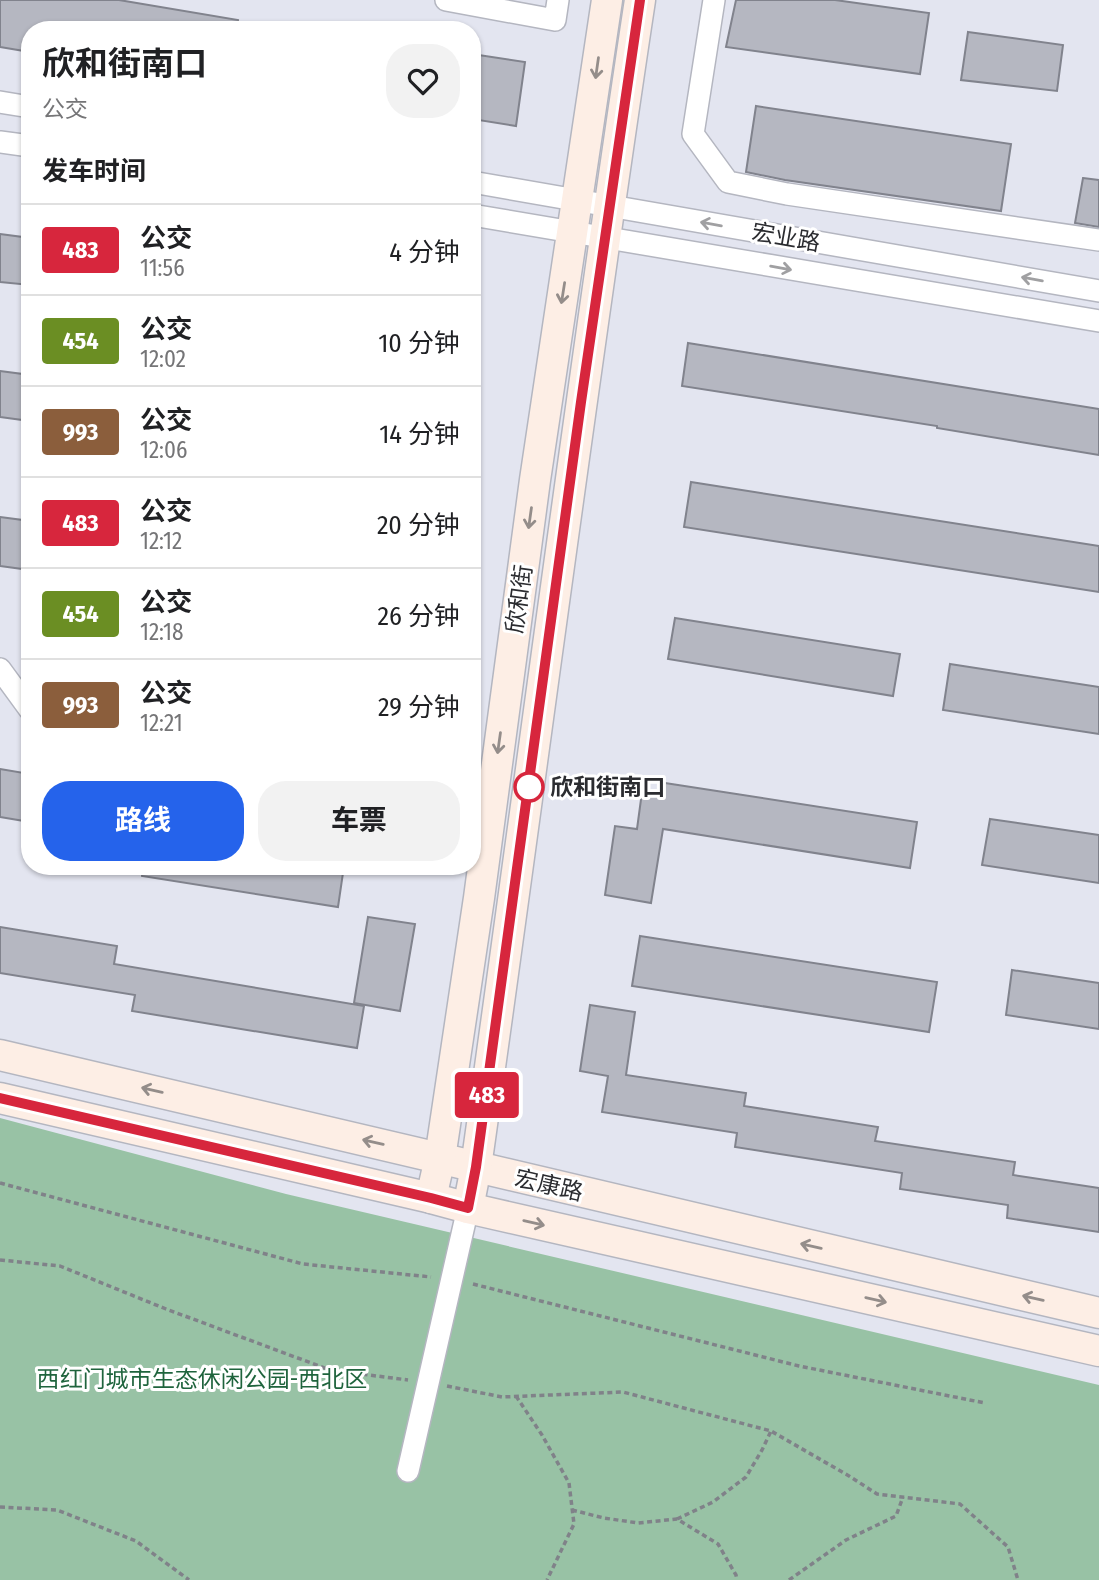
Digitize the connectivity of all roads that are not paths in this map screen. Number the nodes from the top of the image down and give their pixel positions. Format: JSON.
{"nodes":[{"id":1,"x":446,"y":0,"type":"edge"},
{"id":2,"x":558,"y":0,"type":"edge"},
{"id":3,"x":607,"y":0,"type":"edge"},
{"id":4,"x":640,"y":0,"type":"edge"},
{"id":5,"x":715,"y":0,"type":"edge"},
{"id":6,"x":0,"y":102,"type":"edge"},
{"id":7,"x":21,"y":106,"type":"edge"},
{"id":8,"x":0,"y":142,"type":"edge"},
{"id":9,"x":21,"y":145,"type":"edge"},
{"id":10,"x":481,"y":184,"type":"edge"},
{"id":11,"x":578,"y":200,"type":"junction"},
{"id":12,"x":609,"y":207,"type":"junction"},
{"id":13,"x":481,"y":216,"type":"edge"},
{"id":14,"x":573,"y":231,"type":"junction"},
{"id":15,"x":604,"y":238,"type":"junction"},
{"id":16,"x":1099,"y":240,"type":"edge"},
{"id":17,"x":1099,"y":291,"type":"edge"},
{"id":18,"x":1099,"y":321,"type":"edge"},
{"id":19,"x":535,"y":480,"type":"junction"},
{"id":20,"x":569,"y":485,"type":"junction"},
{"id":21,"x":0,"y":669,"type":"edge"},
{"id":22,"x":21,"y":698,"type":"edge"},
{"id":23,"x":479,"y":898,"type":"junction"},
{"id":24,"x":513,"y":905,"type":"junction"},
{"id":25,"x":0,"y":1055,"type":"edge"},
{"id":26,"x":0,"y":1098,"type":"edge"},
{"id":27,"x":440,"y":1158,"type":"junction"},
{"id":28,"x":476,"y":1167,"type":"junction"},
{"id":29,"x":431,"y":1198,"type":"junction"},
{"id":30,"x":468,"y":1208,"type":"junction"},
{"id":31,"x":1099,"y":1313,"type":"edge"},
{"id":32,"x":1099,"y":1351,"type":"edge"},
{"id":33,"x":408,"y":1471,"type":"dead end"}],
"edges":[{"from":1,"to":2,"type":"street"},
{"from":3,"to":11,"type":"street","name":"欣和街","one_way":true},
{"from":4,"to":12,"type":"street","name":"欣和街"},
{"from":5,"to":16,"type":"street"},
{"from":6,"to":7,"type":"street"},
{"from":8,"to":9,"type":"street"},
{"from":10,"to":11,"type":"street","name":"宏业路"},
{"from":11,"to":12,"type":"street","name":"宏业路"},
{"from":11,"to":14,"type":"street","name":"欣和街"},
{"from":12,"to":15,"type":"street","name":"欣和街"},
{"from":17,"to":12,"type":"street","name":"宏业路","one_way":true},
{"from":13,"to":14,"type":"street","name":"宏业路"},
{"from":14,"to":15,"type":"street","name":"宏业路"},
{"from":14,"to":19,"type":"street","name":"欣和街","one_way":true},
{"from":15,"to":18,"type":"street","name":"宏业路","one_way":true},
{"from":15,"to":20,"type":"street","name":"欣和街"},
{"from":19,"to":20,"type":"street"},
{"from":19,"to":23,"type":"street","name":"欣和街","one_way":true},
{"from":20,"to":24,"type":"street","name":"欣和街"},
{"from":21,"to":22,"type":"street"},
{"from":23,"to":24,"type":"street"},
{"from":23,"to":27,"type":"street","name":"欣和街"},
{"from":24,"to":28,"type":"street","name":"欣和街"},
{"from":27,"to":25,"type":"street","name":"宏康路","one_way":true},
{"from":26,"to":29,"type":"street","name":"宏康路"},
{"from":27,"to":28,"type":"street","name":"宏康路"},
{"from":27,"to":29,"type":"street","name":"欣和街"},
{"from":28,"to":30,"type":"street","name":"欣和街"},
{"from":31,"to":28,"type":"street","name":"宏康路","one_way":true},
{"from":29,"to":30,"type":"street","name":"宏康路"},
{"from":30,"to":32,"type":"street","name":"宏康路","one_way":true},
{"from":30,"to":33,"type":"street"}]}
